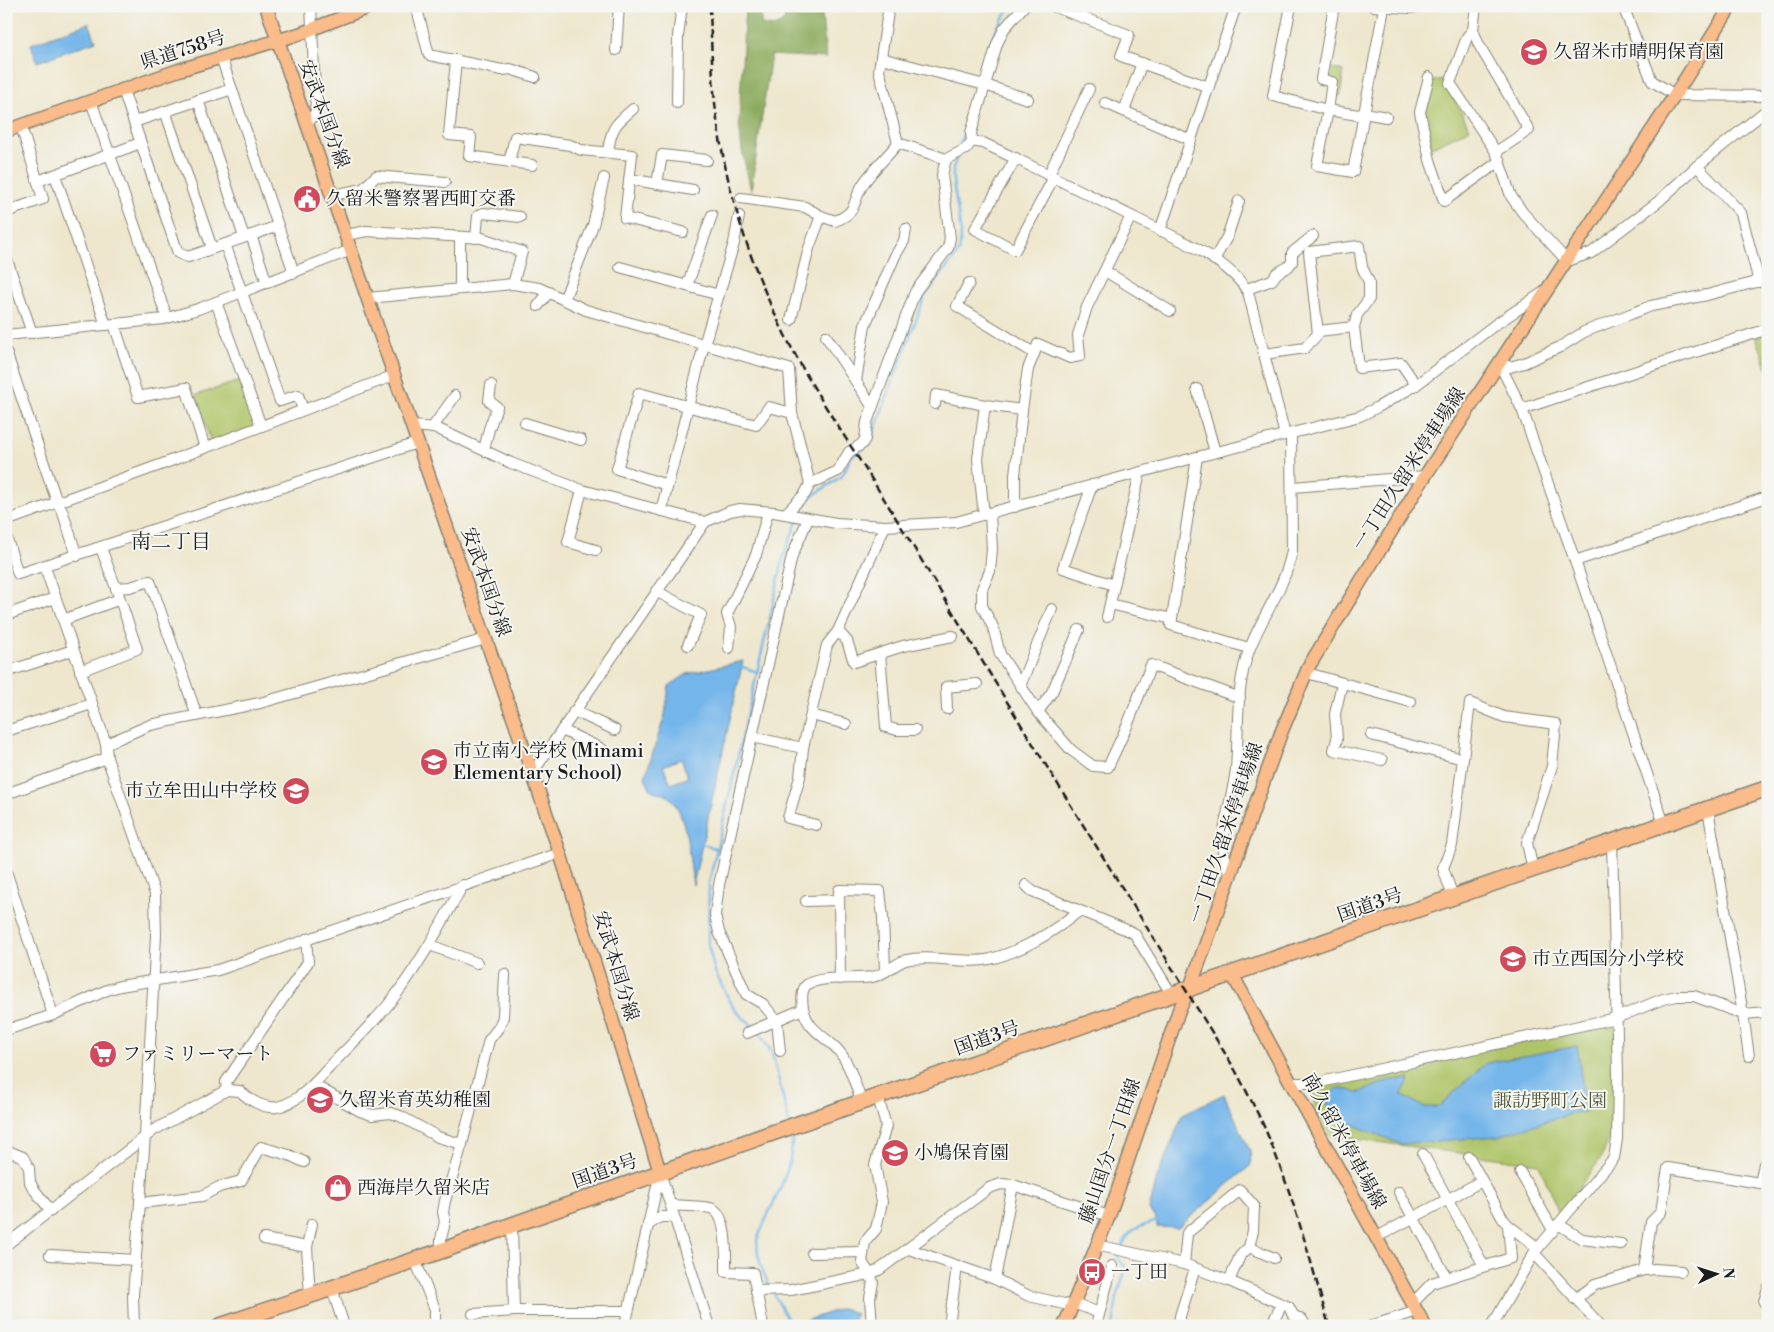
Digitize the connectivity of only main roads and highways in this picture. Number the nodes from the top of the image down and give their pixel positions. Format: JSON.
{"nodes":[{"id":1,"x":266,"y":6,"type":"edge"},
{"id":2,"x":372,"y":6,"type":"edge"},
{"id":3,"x":1731,"y":6,"type":"edge"},
{"id":4,"x":278,"y":40,"type":"junction"},
{"id":5,"x":6,"y":131,"type":"edge"},
{"id":6,"x":1768,"y":788,"type":"edge"},
{"id":7,"x":1232,"y":974,"type":"junction"},
{"id":8,"x":1190,"y":988,"type":"junction"},
{"id":9,"x":660,"y":1172,"type":"junction"},
{"id":10,"x":220,"y":1326,"type":"edge"},
{"id":11,"x":1064,"y":1326,"type":"edge"},
{"id":12,"x":1426,"y":1326,"type":"edge"}],
"edges":[{"from":1,"to":4,"type":"main road","name":"安武本国分線"},
{"from":2,"to":4,"type":"main road","name":"県道758号"},
{"from":3,"to":8,"type":"main road","name":"一丁田久留米停車場線"},
{"from":4,"to":5,"type":"main road","name":"県道758号"},
{"from":4,"to":9,"type":"main road","name":"安武本国分線"},
{"from":6,"to":7,"type":"highway","name":"国道3号"},
{"from":7,"to":8,"type":"highway","name":"国道3号"},
{"from":7,"to":12,"type":"main road","name":"南久留米停車場線"},
{"from":8,"to":9,"type":"highway","name":"国道3号"},
{"from":8,"to":11,"type":"main road","name":"藤山国分一丁田線"},
{"from":9,"to":10,"type":"highway","name":"国道3号"}]}
